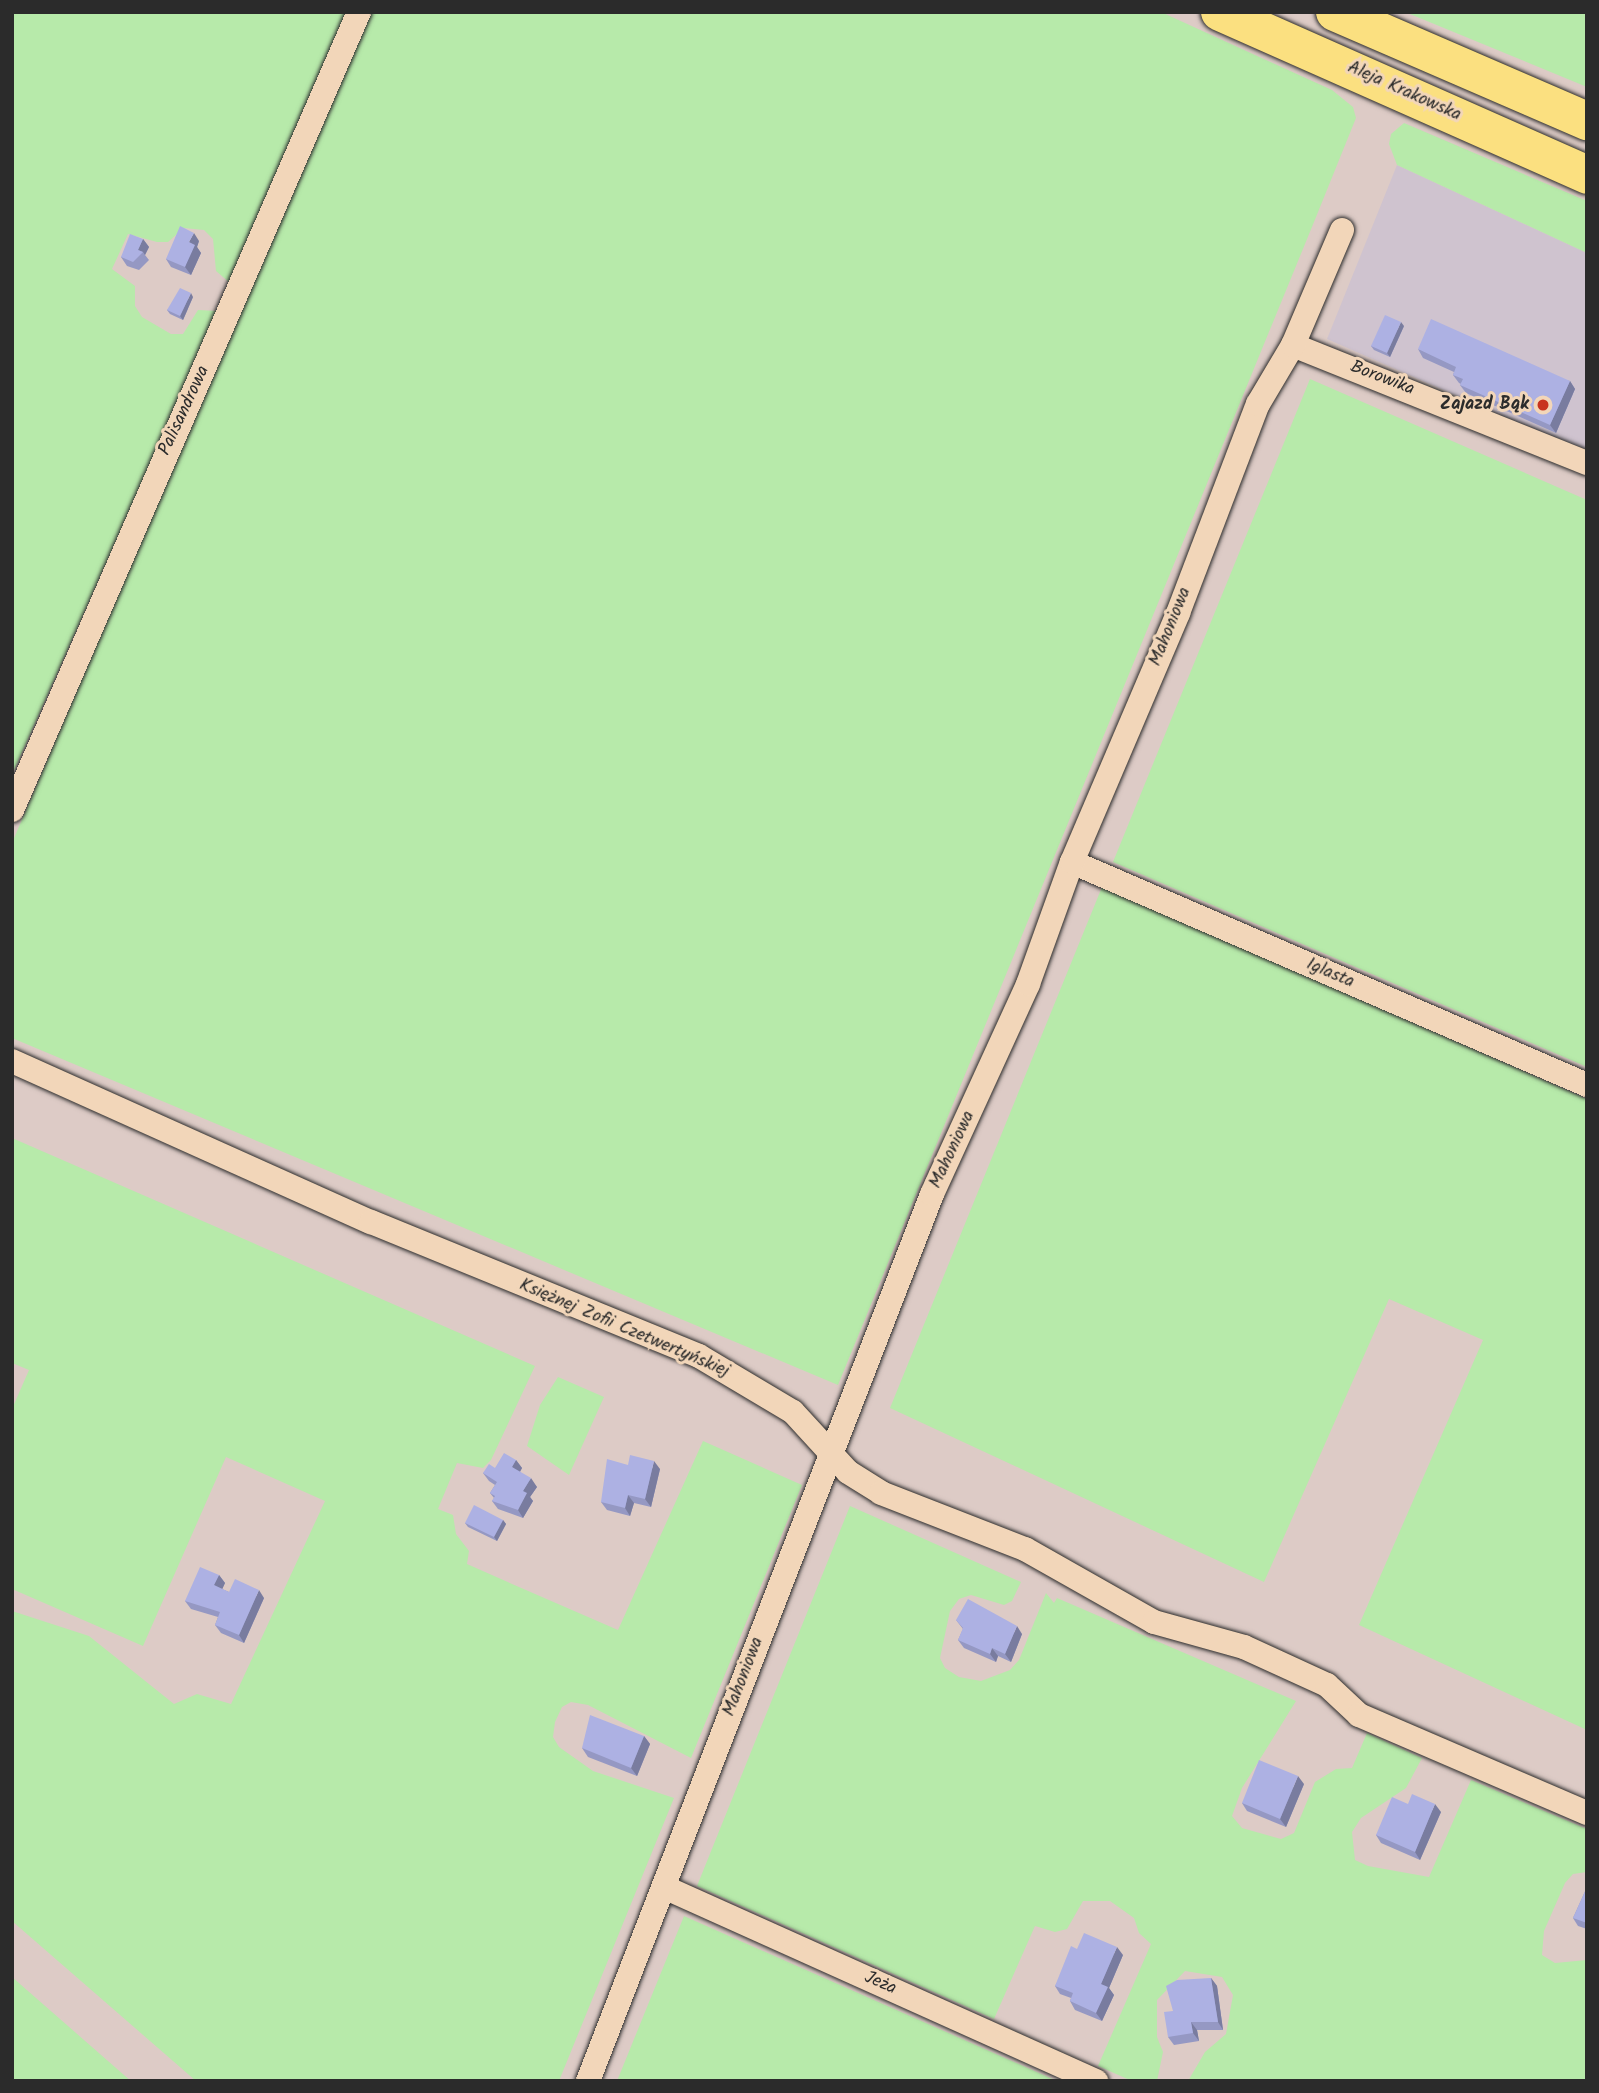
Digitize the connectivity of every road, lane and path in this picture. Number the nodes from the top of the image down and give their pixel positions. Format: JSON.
{"nodes":[{"id":1,"x":359,"y":12,"type":"edge"},
{"id":2,"x":1220,"y":12,"type":"edge"},
{"id":3,"x":1335,"y":12,"type":"edge"},
{"id":4,"x":1587,"y":121,"type":"edge"},
{"id":5,"x":1587,"y":175,"type":"edge"},
{"id":6,"x":1342,"y":230,"type":"dead end"},
{"id":7,"x":1293,"y":345,"type":"junction"},
{"id":8,"x":1587,"y":463,"type":"edge"},
{"id":9,"x":12,"y":810,"type":"edge"},
{"id":10,"x":1072,"y":862,"type":"junction"},
{"id":11,"x":12,"y":1061,"type":"edge"},
{"id":12,"x":1587,"y":1085,"type":"edge"},
{"id":13,"x":830,"y":1452,"type":"junction"},
{"id":14,"x":1587,"y":1813,"type":"edge"},
{"id":15,"x":664,"y":1887,"type":"junction"},
{"id":16,"x":588,"y":2081,"type":"edge"},
{"id":17,"x":1096,"y":2081,"type":"edge"}],
"edges":[{"from":1,"to":9,"type":"street","name":"Palisandrowa"},
{"from":2,"to":5,"type":"main road","name":"Aleja Krakowska"},
{"from":3,"to":4,"type":"main road"},
{"from":6,"to":7,"type":"street","name":"Mahoniowa"},
{"from":7,"to":8,"type":"street","name":"Borowika"},
{"from":7,"to":10,"type":"street","name":"Mahoniowa"},
{"from":10,"to":12,"type":"street","name":"Iglasta"},
{"from":10,"to":13,"type":"street","name":"Mahoniowa"},
{"from":11,"to":13,"type":"street","name":"Księżnej Zofii Czetwertyńskiej"},
{"from":13,"to":14,"type":"street","name":"Księżnej Zofii Czetwertyńskiej"},
{"from":13,"to":15,"type":"street","name":"Mahoniowa"},
{"from":15,"to":16,"type":"street","name":"Mahoniowa"},
{"from":15,"to":17,"type":"street","name":"Jeża"}]}
